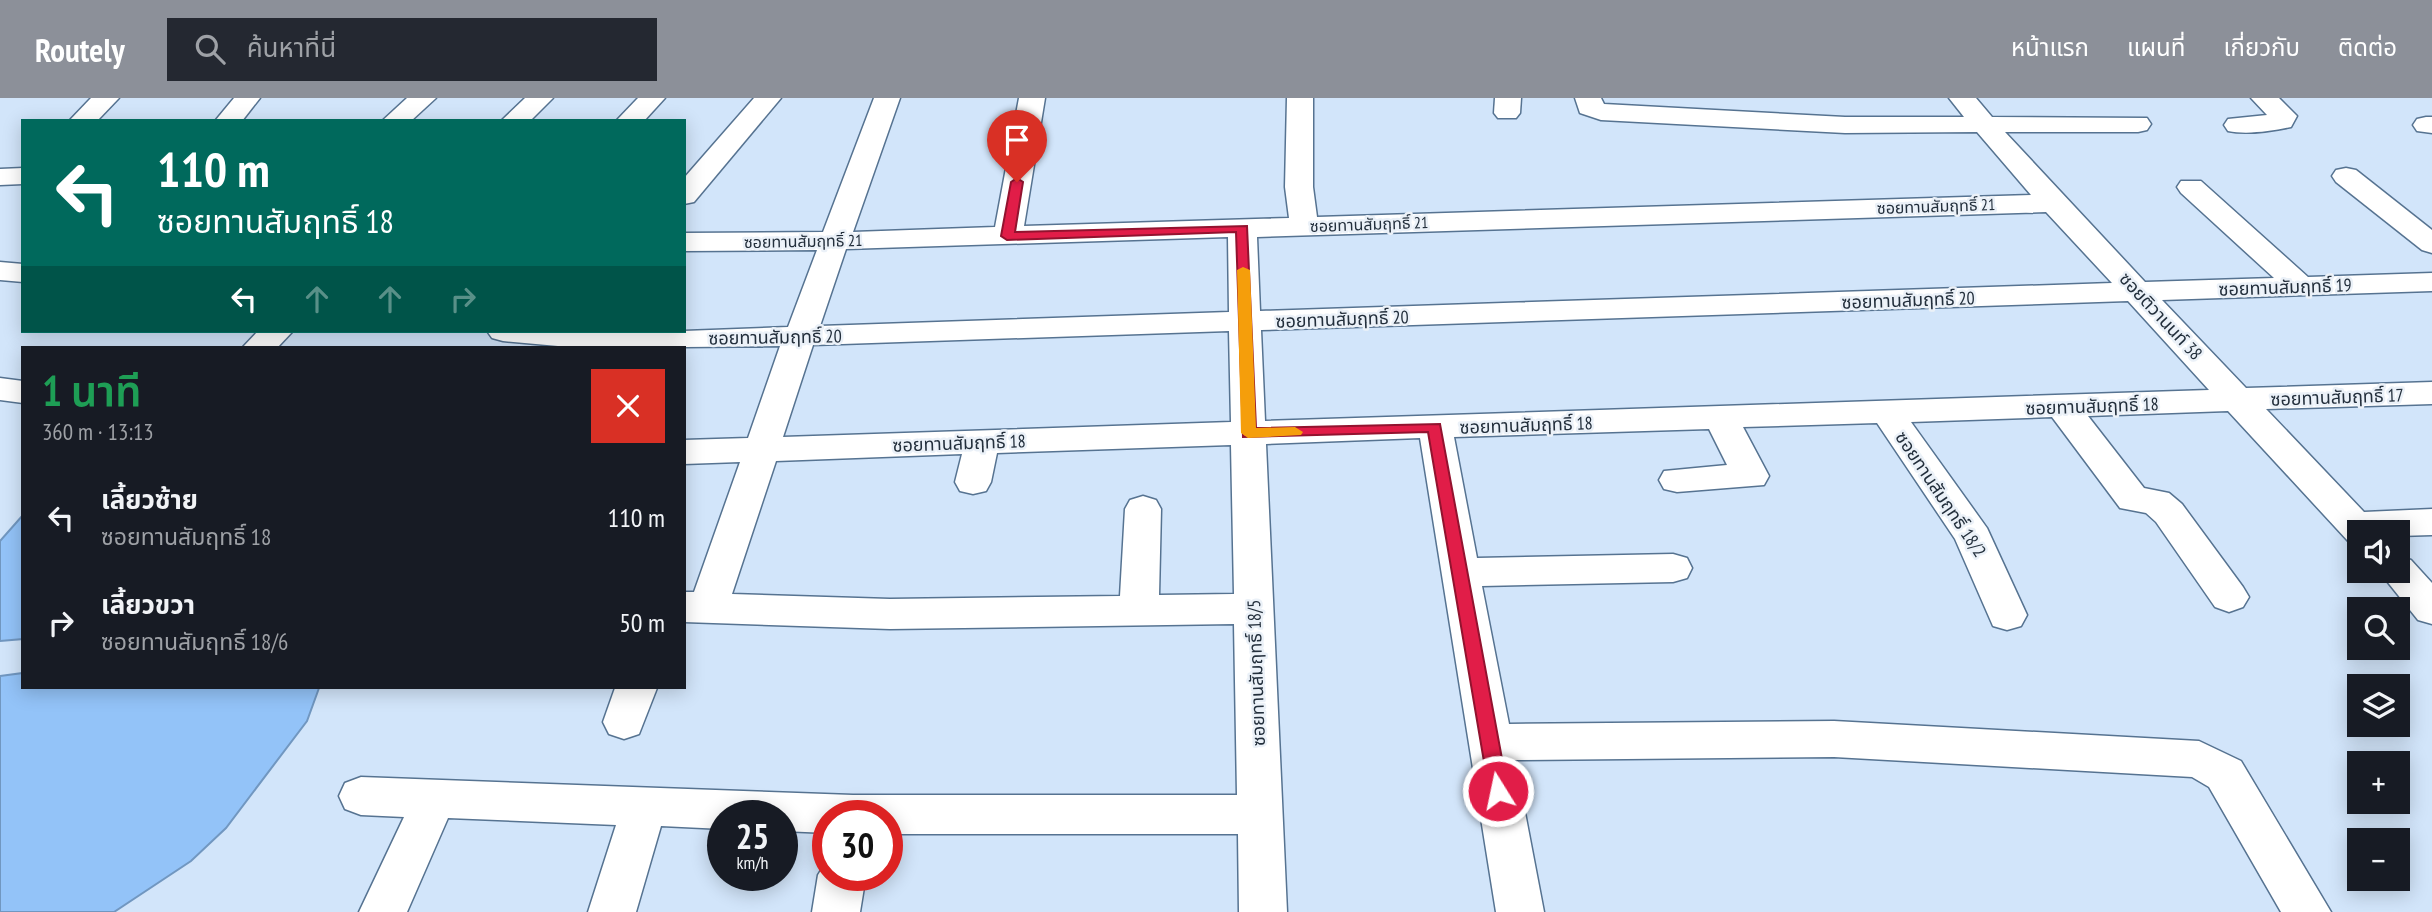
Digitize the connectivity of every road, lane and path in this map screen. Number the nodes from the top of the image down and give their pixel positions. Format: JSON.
{"nodes":[{"id":1,"x":106,"y":98,"type":"edge"},
{"id":2,"x":247,"y":98,"type":"edge"},
{"id":3,"x":423,"y":98,"type":"edge"},
{"id":4,"x":540,"y":98,"type":"edge"},
{"id":5,"x":652,"y":98,"type":"edge"},
{"id":6,"x":768,"y":98,"type":"edge"},
{"id":7,"x":887,"y":98,"type":"edge"},
{"id":8,"x":1032,"y":98,"type":"edge"},
{"id":9,"x":1300,"y":98,"type":"edge"},
{"id":10,"x":1588,"y":98,"type":"edge"},
{"id":11,"x":1962,"y":98,"type":"edge"},
{"id":12,"x":2264,"y":98,"type":"edge"},
{"id":13,"x":84,"y":119,"type":"edge"},
{"id":14,"x":230,"y":119,"type":"edge"},
{"id":15,"x":397,"y":119,"type":"edge"},
{"id":16,"x":516,"y":119,"type":"edge"},
{"id":17,"x":631,"y":119,"type":"edge"},
{"id":18,"x":1983,"y":123,"type":"junction"},
{"id":19,"x":2138,"y":124,"type":"dead end"},
{"id":20,"x":2237,"y":125,"type":"dead end"},
{"id":21,"x":21,"y":176,"type":"edge"},
{"id":22,"x":2346,"y":176,"type":"dead end"},
{"id":23,"x":0,"y":177,"type":"edge"},
{"id":24,"x":2191,"y":187,"type":"dead end"},
{"id":25,"x":686,"y":194,"type":"edge"},
{"id":26,"x":2054,"y":202,"type":"junction"},
{"id":27,"x":1304,"y":226,"type":"junction"},
{"id":28,"x":1242,"y":228,"type":"junction"},
{"id":29,"x":1007,"y":236,"type":"junction"},
{"id":30,"x":833,"y":241,"type":"junction"},
{"id":31,"x":686,"y":242,"type":"edge"},
{"id":32,"x":2432,"y":244,"type":"edge"},
{"id":33,"x":0,"y":271,"type":"edge"},
{"id":34,"x":21,"y":274,"type":"edge"},
{"id":35,"x":2432,"y":282,"type":"edge"},
{"id":36,"x":2300,"y":286,"type":"junction"},
{"id":37,"x":2139,"y":292,"type":"junction"},
{"id":38,"x":1245,"y":322,"type":"junction"},
{"id":39,"x":275,"y":333,"type":"edge"},
{"id":40,"x":524,"y":333,"type":"edge"},
{"id":41,"x":800,"y":336,"type":"junction"},
{"id":42,"x":260,"y":346,"type":"edge"},
{"id":43,"x":0,"y":389,"type":"edge"},
{"id":44,"x":21,"y":392,"type":"edge"},
{"id":45,"x":2432,"y":393,"type":"edge"},
{"id":46,"x":2241,"y":401,"type":"junction"},
{"id":47,"x":2062,"y":407,"type":"junction"},
{"id":48,"x":1889,"y":412,"type":"junction"},
{"id":49,"x":1721,"y":419,"type":"junction"},
{"id":50,"x":1435,"y":427,"type":"junction"},
{"id":51,"x":1248,"y":433,"type":"junction"},
{"id":52,"x":982,"y":442,"type":"junction"},
{"id":53,"x":762,"y":450,"type":"junction"},
{"id":54,"x":686,"y":452,"type":"edge"},
{"id":55,"x":1677,"y":480,"type":"dead end"},
{"id":56,"x":973,"y":482,"type":"dead end"},
{"id":57,"x":1143,"y":509,"type":"dead end"},
{"id":58,"x":2350,"y":520,"type":"edge"},
{"id":59,"x":2432,"y":523,"type":"edge"},
{"id":60,"x":2410,"y":525,"type":"edge"},
{"id":61,"x":1673,"y":568,"type":"dead end"},
{"id":62,"x":1460,"y":572,"type":"junction"},
{"id":63,"x":2409,"y":583,"type":"edge"},
{"id":64,"x":2229,"y":597,"type":"dead end"},
{"id":65,"x":696,"y":607,"type":"edge"},
{"id":66,"x":1254,"y":609,"type":"junction"},
{"id":67,"x":2432,"y":609,"type":"edge"},
{"id":68,"x":1139,"y":610,"type":"junction"},
{"id":69,"x":2007,"y":615,"type":"dead end"},
{"id":70,"x":1490,"y":742,"type":"junction"},
{"id":71,"x":360,"y":796,"type":"dead end"},
{"id":72,"x":435,"y":798,"type":"junction"},
{"id":73,"x":644,"y":807,"type":"junction"},
{"id":74,"x":812,"y":813,"type":"edge"},
{"id":75,"x":903,"y":815,"type":"edge"},
{"id":76,"x":1260,"y":815,"type":"junction"},
{"id":77,"x":839,"y":891,"type":"edge"},
{"id":78,"x":383,"y":912,"type":"edge"},
{"id":79,"x":612,"y":912,"type":"edge"},
{"id":80,"x":836,"y":912,"type":"edge"},
{"id":81,"x":1263,"y":912,"type":"edge"},
{"id":82,"x":1520,"y":912,"type":"edge"},
{"id":83,"x":2307,"y":912,"type":"edge"}],
"edges":[{"from":1,"to":13,"type":"street"},
{"from":2,"to":14,"type":"street"},
{"from":3,"to":15,"type":"street"},
{"from":4,"to":16,"type":"street"},
{"from":5,"to":17,"type":"street"},
{"from":6,"to":25,"type":"street"},
{"from":7,"to":30,"type":"street"},
{"from":8,"to":29,"type":"street"},
{"from":9,"to":27,"type":"street"},
{"from":10,"to":18,"type":"street"},
{"from":11,"to":18,"type":"street","name":"ซอยติวานนท์ 38"},
{"from":12,"to":20,"type":"street"},
{"from":18,"to":19,"type":"street"},
{"from":18,"to":26,"type":"street","name":"ซอยติวานนท์ 38"},
{"from":21,"to":23,"type":"street"},
{"from":22,"to":32,"type":"street"},
{"from":24,"to":36,"type":"street"},
{"from":26,"to":27,"type":"street","name":"ซอยทานสัมฤทธิ์ 21"},
{"from":26,"to":37,"type":"street","name":"ซอยติวานนท์ 38"},
{"from":27,"to":28,"type":"street","name":"ซอยทานสัมฤทธิ์ 21"},
{"from":28,"to":29,"type":"street","name":"ซอยทานสัมฤทธิ์ 21"},
{"from":28,"to":38,"type":"street","name":"ซอยทานสัมฤทธิ์ 18/5"},
{"from":29,"to":30,"type":"street","name":"ซอยทานสัมฤทธิ์ 21"},
{"from":30,"to":31,"type":"street","name":"ซอยทานสัมฤทธิ์ 21"},
{"from":30,"to":41,"type":"street"},
{"from":33,"to":34,"type":"street"},
{"from":35,"to":36,"type":"street","name":"ซอยทานสัมฤทธิ์ 19"},
{"from":36,"to":37,"type":"street","name":"ซอยทานสัมฤทธิ์ 19"},
{"from":37,"to":38,"type":"street","name":"ซอยทานสัมฤทธิ์ 20"},
{"from":37,"to":46,"type":"street","name":"ซอยติวานนท์ 38"},
{"from":38,"to":41,"type":"street","name":"ซอยทานสัมฤทธิ์ 20"},
{"from":38,"to":51,"type":"street","name":"ซอยทานสัมฤทธิ์ 18/5"},
{"from":39,"to":42,"type":"street"},
{"from":40,"to":41,"type":"street","name":"ซอยทานสัมฤทธิ์ 20"},
{"from":41,"to":53,"type":"street"},
{"from":43,"to":44,"type":"street"},
{"from":45,"to":46,"type":"street","name":"ซอยทานสัมฤทธิ์ 17"},
{"from":46,"to":47,"type":"street","name":"ซอยทานสัมฤทธิ์ 18"},
{"from":46,"to":58,"type":"street","name":"ซอยติวานนท์ 38"},
{"from":47,"to":48,"type":"street","name":"ซอยทานสัมฤทธิ์ 18"},
{"from":47,"to":64,"type":"street"},
{"from":48,"to":49,"type":"street","name":"ซอยทานสัมฤทธิ์ 18"},
{"from":48,"to":69,"type":"street","name":"ซอยทานสัมฤทธิ์ 18/2"},
{"from":49,"to":50,"type":"street","name":"ซอยทานสัมฤทธิ์ 18"},
{"from":49,"to":55,"type":"street"},
{"from":50,"to":51,"type":"street","name":"ซอยทานสัมฤทธิ์ 18"},
{"from":50,"to":62,"type":"street"},
{"from":51,"to":52,"type":"street","name":"ซอยทานสัมฤทธิ์ 18"},
{"from":51,"to":66,"type":"street","name":"ซอยทานสัมฤทธิ์ 18/5"},
{"from":52,"to":53,"type":"street","name":"ซอยทานสัมฤทธิ์ 18"},
{"from":52,"to":56,"type":"street"},
{"from":53,"to":54,"type":"street","name":"ซอยทานสัมฤทธิ์ 18"},
{"from":53,"to":65,"type":"street"},
{"from":57,"to":68,"type":"street"},
{"from":59,"to":60,"type":"street"},
{"from":61,"to":62,"type":"street"},
{"from":62,"to":70,"type":"street"},
{"from":63,"to":67,"type":"street"},
{"from":65,"to":68,"type":"street"},
{"from":66,"to":68,"type":"street"},
{"from":66,"to":76,"type":"street","name":"ซอยทานสัมฤทธิ์ 18/5"},
{"from":70,"to":82,"type":"street"},
{"from":70,"to":83,"type":"street"},
{"from":71,"to":72,"type":"street"},
{"from":72,"to":73,"type":"street"},
{"from":72,"to":78,"type":"street"},
{"from":73,"to":74,"type":"street"},
{"from":73,"to":79,"type":"street"},
{"from":75,"to":76,"type":"street"},
{"from":76,"to":81,"type":"street","name":"ซอยทานสัมฤทธิ์ 18/5"},
{"from":77,"to":80,"type":"street"}]}
